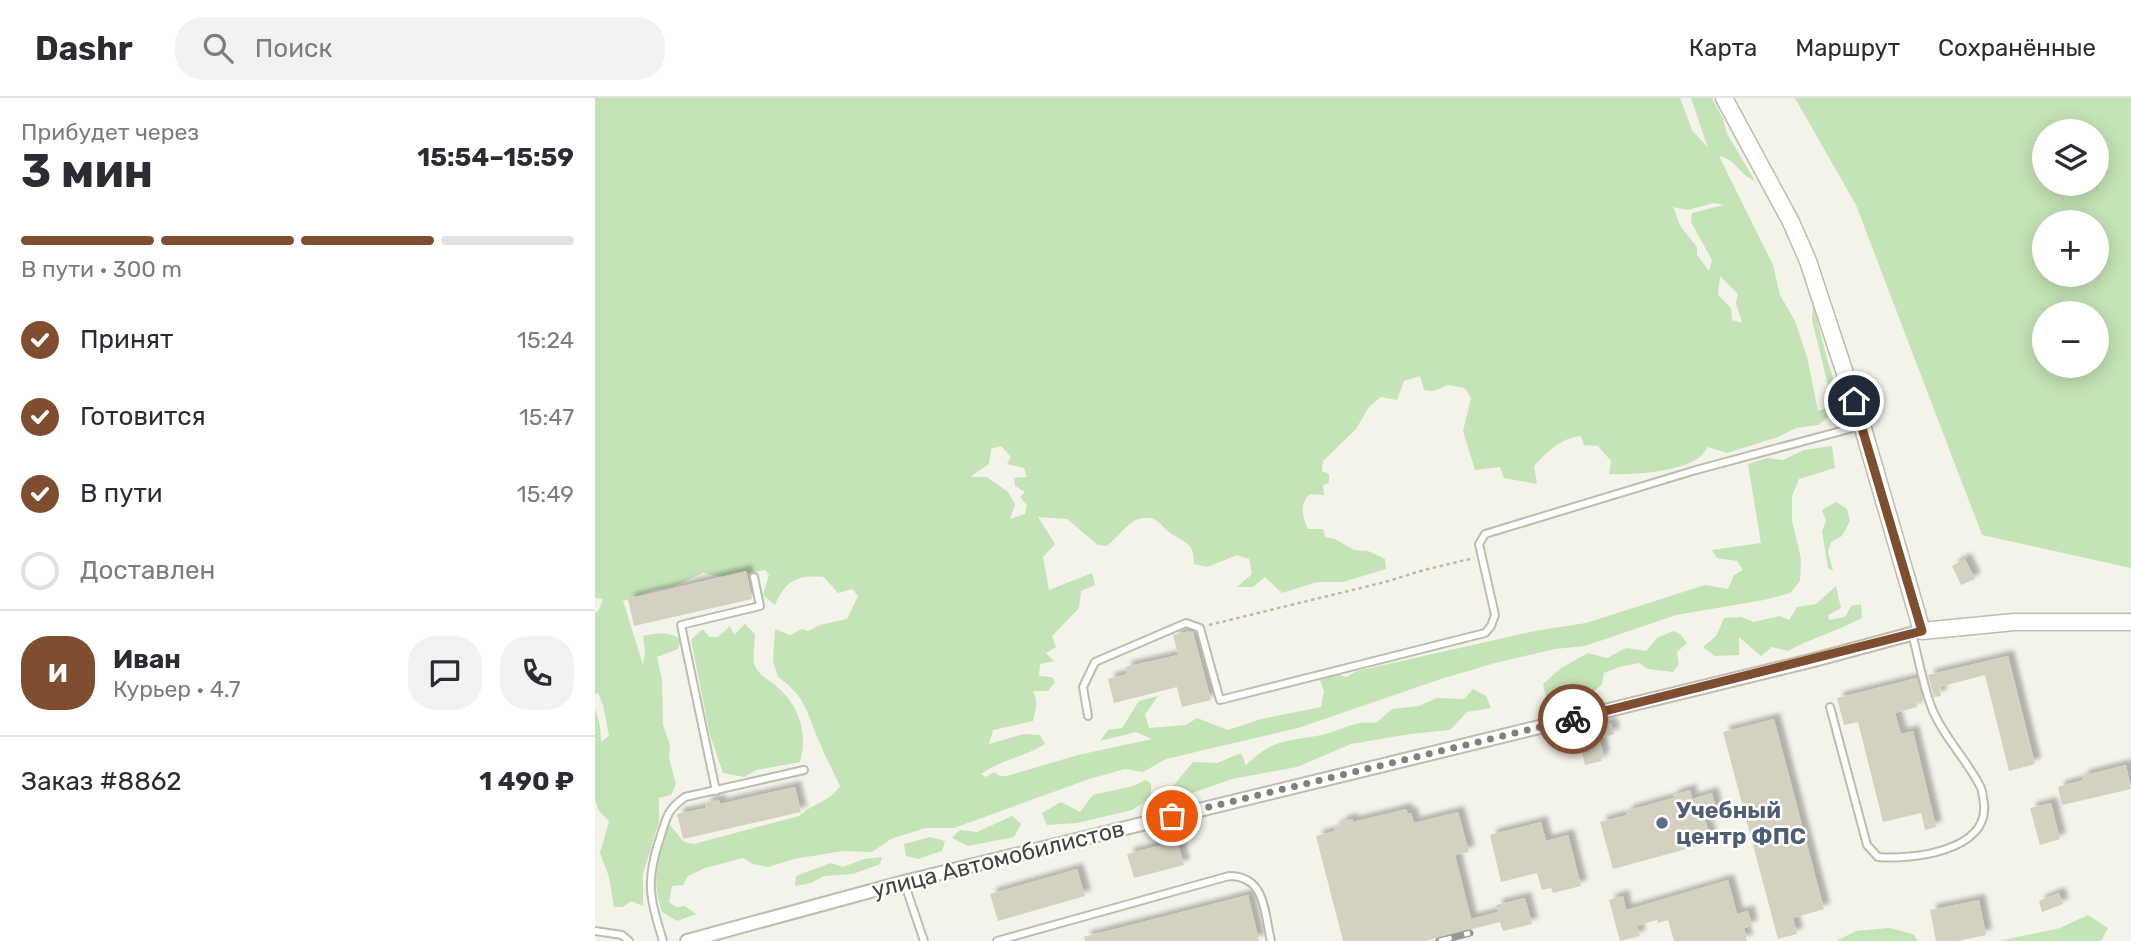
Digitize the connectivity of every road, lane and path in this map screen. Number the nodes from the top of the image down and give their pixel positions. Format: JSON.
{"nodes":[{"id":1,"x":1724,"y":98,"type":"edge"},
{"id":2,"x":1862,"y":425,"type":"junction"},
{"id":3,"x":1480,"y":556,"type":"junction"},
{"id":4,"x":754,"y":577,"type":"dead end"},
{"id":5,"x":2131,"y":622,"type":"edge"},
{"id":6,"x":1200,"y":628,"type":"junction"},
{"id":7,"x":1917,"y":632,"type":"junction"},
{"id":8,"x":1829,"y":707,"type":"dead end"},
{"id":9,"x":1088,"y":716,"type":"dead end"},
{"id":10,"x":804,"y":770,"type":"dead end"},
{"id":11,"x":716,"y":791,"type":"junction"},
{"id":12,"x":904,"y":882,"type":"junction"},
{"id":13,"x":595,"y":931,"type":"edge"},
{"id":14,"x":629,"y":941,"type":"edge"},
{"id":15,"x":663,"y":941,"type":"edge"},
{"id":16,"x":687,"y":941,"type":"edge"},
{"id":17,"x":924,"y":941,"type":"edge"},
{"id":18,"x":997,"y":941,"type":"edge"},
{"id":19,"x":1271,"y":941,"type":"edge"}],
"edges":[{"from":1,"to":2,"type":"street"},
{"from":2,"to":3,"type":"lane"},
{"from":2,"to":7,"type":"street"},
{"from":3,"to":6,"type":"path"},
{"from":3,"to":6,"type":"lane"},
{"from":4,"to":11,"type":"lane"},
{"from":5,"to":7,"type":"street","name":"улица Автомобилистов"},
{"from":6,"to":9,"type":"lane"},
{"from":7,"to":8,"type":"lane"},
{"from":7,"to":12,"type":"street","name":"улица Автомобилистов"},
{"from":10,"to":11,"type":"lane"},
{"from":11,"to":15,"type":"lane"},
{"from":12,"to":16,"type":"street","name":"улица Автомобилистов"},
{"from":12,"to":17,"type":"lane"},
{"from":13,"to":14,"type":"lane"},
{"from":18,"to":19,"type":"lane"}]}
